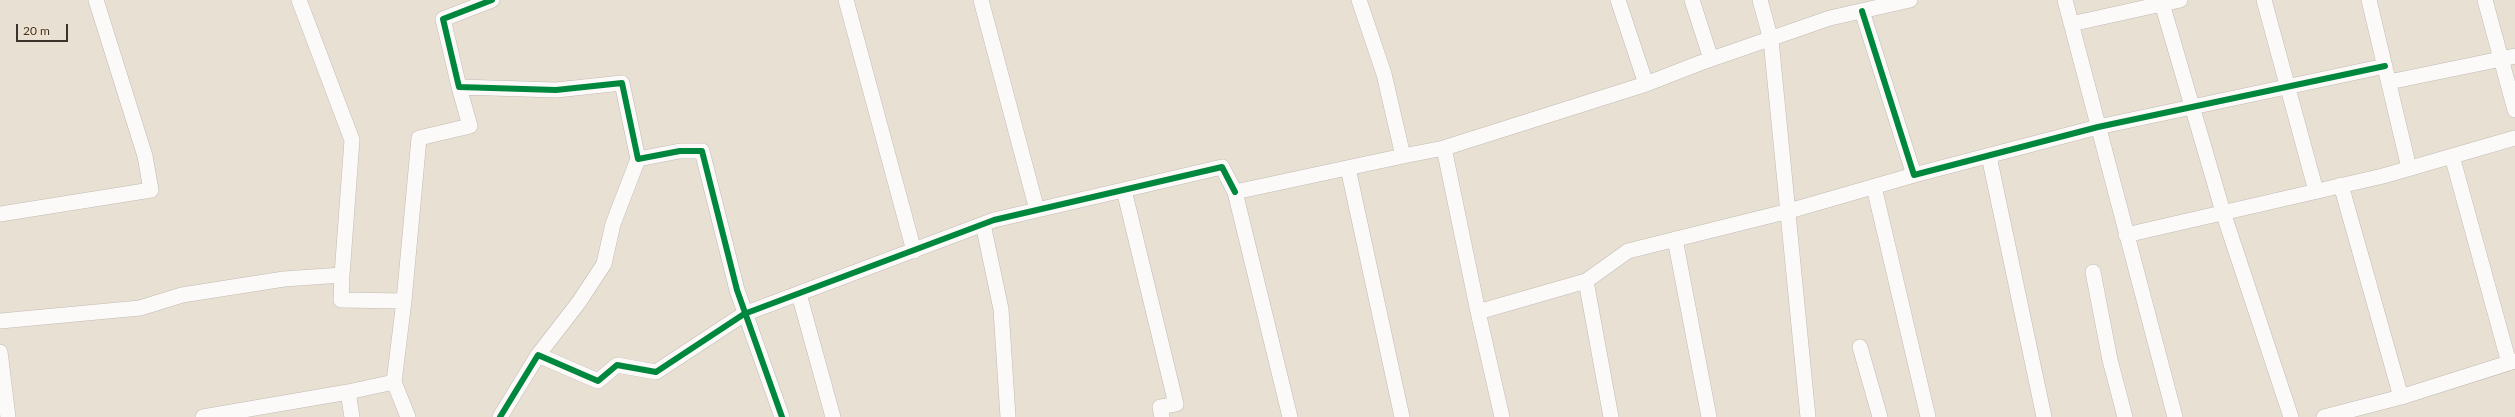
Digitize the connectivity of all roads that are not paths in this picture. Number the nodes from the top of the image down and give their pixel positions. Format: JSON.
{"nodes":[{"id":1,"x":96,"y":0,"type":"edge"},
{"id":2,"x":299,"y":0,"type":"edge"},
{"id":3,"x":492,"y":0,"type":"edge"},
{"id":4,"x":846,"y":0,"type":"edge"},
{"id":5,"x":981,"y":0,"type":"edge"},
{"id":6,"x":1359,"y":0,"type":"edge"},
{"id":7,"x":1618,"y":0,"type":"edge"},
{"id":8,"x":1692,"y":0,"type":"edge"},
{"id":9,"x":1760,"y":0,"type":"edge"},
{"id":10,"x":1910,"y":0,"type":"edge"},
{"id":11,"x":2065,"y":0,"type":"edge"},
{"id":12,"x":2180,"y":0,"type":"edge"},
{"id":13,"x":2264,"y":0,"type":"edge"},
{"id":14,"x":2370,"y":0,"type":"edge"},
{"id":15,"x":2485,"y":0,"type":"edge"},
{"id":16,"x":2161,"y":2,"type":"edge"},
{"id":17,"x":1862,"y":11,"type":"junction"},
{"id":18,"x":2072,"y":24,"type":"junction"},
{"id":19,"x":1771,"y":40,"type":"junction"},
{"id":20,"x":2508,"y":58,"type":"edge"},
{"id":21,"x":1711,"y":59,"type":"junction"},
{"id":22,"x":2385,"y":66,"type":"junction"},
{"id":23,"x":2389,"y":82,"type":"junction"},
{"id":24,"x":1646,"y":84,"type":"junction"},
{"id":25,"x":2288,"y":86,"type":"junction"},
{"id":26,"x":458,"y":87,"type":"junction"},
{"id":27,"x":2191,"y":107,"type":"junction"},
{"id":28,"x":2515,"y":110,"type":"edge"},
{"id":29,"x":2098,"y":127,"type":"junction"},
{"id":30,"x":2515,"y":138,"type":"edge"},
{"id":31,"x":1444,"y":148,"type":"junction"},
{"id":32,"x":1403,"y":156,"type":"junction"},
{"id":33,"x":1988,"y":156,"type":"junction"},
{"id":34,"x":2452,"y":156,"type":"junction"},
{"id":35,"x":638,"y":159,"type":"junction"},
{"id":36,"x":1348,"y":168,"type":"junction"},
{"id":37,"x":2409,"y":168,"type":"junction"},
{"id":38,"x":1914,"y":175,"type":"junction"},
{"id":39,"x":2341,"y":185,"type":"junction"},
{"id":40,"x":1874,"y":187,"type":"junction"},
{"id":41,"x":1124,"y":190,"type":"junction"},
{"id":42,"x":2316,"y":191,"type":"junction"},
{"id":43,"x":1235,"y":192,"type":"junction"},
{"id":44,"x":1037,"y":210,"type":"junction"},
{"id":45,"x":1789,"y":211,"type":"junction"},
{"id":46,"x":2223,"y":212,"type":"junction"},
{"id":47,"x":0,"y":214,"type":"edge"},
{"id":48,"x":983,"y":224,"type":"junction"},
{"id":49,"x":2126,"y":235,"type":"junction"},
{"id":50,"x":1675,"y":239,"type":"junction"},
{"id":51,"x":914,"y":251,"type":"junction"},
{"id":52,"x":2093,"y":272,"type":"dead end"},
{"id":53,"x":342,"y":275,"type":"junction"},
{"id":54,"x":1586,"y":281,"type":"junction"},
{"id":55,"x":799,"y":294,"type":"junction"},
{"id":56,"x":404,"y":301,"type":"junction"},
{"id":57,"x":1478,"y":312,"type":"junction"},
{"id":58,"x":744,"y":314,"type":"junction"},
{"id":59,"x":0,"y":321,"type":"edge"},
{"id":60,"x":1860,"y":347,"type":"dead end"},
{"id":61,"x":0,"y":352,"type":"edge"},
{"id":62,"x":538,"y":355,"type":"junction"},
{"id":63,"x":2512,"y":362,"type":"edge"},
{"id":64,"x":394,"y":382,"type":"junction"},
{"id":65,"x":348,"y":392,"type":"junction"},
{"id":66,"x":2401,"y":397,"type":"junction"},
{"id":67,"x":8,"y":417,"type":"edge"},
{"id":68,"x":203,"y":417,"type":"edge"},
{"id":69,"x":352,"y":417,"type":"edge"},
{"id":70,"x":408,"y":417,"type":"edge"},
{"id":71,"x":500,"y":417,"type":"edge"},
{"id":72,"x":782,"y":417,"type":"edge"},
{"id":73,"x":833,"y":417,"type":"edge"},
{"id":74,"x":1008,"y":417,"type":"edge"},
{"id":75,"x":1162,"y":417,"type":"edge"},
{"id":76,"x":1290,"y":417,"type":"edge"},
{"id":77,"x":1402,"y":417,"type":"edge"},
{"id":78,"x":1502,"y":417,"type":"edge"},
{"id":79,"x":1612,"y":417,"type":"edge"},
{"id":80,"x":1709,"y":417,"type":"edge"},
{"id":81,"x":1808,"y":417,"type":"edge"},
{"id":82,"x":1880,"y":417,"type":"edge"},
{"id":83,"x":1928,"y":417,"type":"edge"},
{"id":84,"x":2044,"y":417,"type":"edge"},
{"id":85,"x":2125,"y":417,"type":"edge"},
{"id":86,"x":2175,"y":417,"type":"edge"},
{"id":87,"x":2291,"y":417,"type":"edge"},
{"id":88,"x":2324,"y":417,"type":"edge"}],
"edges":[{"from":1,"to":47,"type":"street"},
{"from":2,"to":53,"type":"street"},
{"from":3,"to":26,"type":"street"},
{"from":4,"to":51,"type":"street"},
{"from":5,"to":44,"type":"street"},
{"from":6,"to":32,"type":"street"},
{"from":7,"to":24,"type":"street"},
{"from":8,"to":21,"type":"street"},
{"from":9,"to":19,"type":"street"},
{"from":10,"to":17,"type":"street"},
{"from":11,"to":18,"type":"street"},
{"from":12,"to":16,"type":"street"},
{"from":13,"to":25,"type":"street"},
{"from":14,"to":22,"type":"street"},
{"from":15,"to":20,"type":"street"},
{"from":16,"to":18,"type":"street"},
{"from":16,"to":27,"type":"street"},
{"from":17,"to":19,"type":"street"},
{"from":17,"to":38,"type":"street"},
{"from":18,"to":29,"type":"street"},
{"from":19,"to":21,"type":"street"},
{"from":19,"to":45,"type":"street"},
{"from":20,"to":23,"type":"street"},
{"from":20,"to":28,"type":"street"},
{"from":21,"to":24,"type":"street"},
{"from":22,"to":23,"type":"street"},
{"from":22,"to":25,"type":"street"},
{"from":23,"to":37,"type":"street"},
{"from":24,"to":31,"type":"street"},
{"from":25,"to":27,"type":"street"},
{"from":25,"to":42,"type":"street"},
{"from":26,"to":35,"type":"street"},
{"from":26,"to":56,"type":"street"},
{"from":27,"to":29,"type":"street"},
{"from":27,"to":46,"type":"street"},
{"from":29,"to":33,"type":"street"},
{"from":29,"to":49,"type":"street"},
{"from":30,"to":34,"type":"street"},
{"from":31,"to":32,"type":"street"},
{"from":31,"to":57,"type":"street"},
{"from":32,"to":36,"type":"street"},
{"from":33,"to":38,"type":"street"},
{"from":33,"to":84,"type":"street"},
{"from":34,"to":37,"type":"street"},
{"from":34,"to":63,"type":"street"},
{"from":35,"to":58,"type":"street"},
{"from":35,"to":62,"type":"street"},
{"from":36,"to":43,"type":"street"},
{"from":36,"to":77,"type":"street"},
{"from":37,"to":39,"type":"street"},
{"from":38,"to":40,"type":"street"},
{"from":39,"to":42,"type":"street"},
{"from":39,"to":66,"type":"street"},
{"from":40,"to":45,"type":"street"},
{"from":40,"to":83,"type":"street"},
{"from":41,"to":43,"type":"street"},
{"from":41,"to":44,"type":"street"},
{"from":41,"to":75,"type":"street"},
{"from":42,"to":46,"type":"street"},
{"from":43,"to":76,"type":"street"},
{"from":44,"to":48,"type":"street"},
{"from":45,"to":50,"type":"street"},
{"from":45,"to":81,"type":"street"},
{"from":46,"to":49,"type":"street"},
{"from":46,"to":87,"type":"street"},
{"from":48,"to":51,"type":"street"},
{"from":48,"to":74,"type":"street"},
{"from":49,"to":86,"type":"street"},
{"from":50,"to":54,"type":"street"},
{"from":50,"to":80,"type":"street"},
{"from":51,"to":55,"type":"street"},
{"from":52,"to":85,"type":"street"},
{"from":53,"to":56,"type":"street"},
{"from":53,"to":59,"type":"street"},
{"from":54,"to":57,"type":"street"},
{"from":54,"to":79,"type":"street"},
{"from":55,"to":58,"type":"street"},
{"from":55,"to":73,"type":"street"},
{"from":56,"to":64,"type":"street"},
{"from":57,"to":78,"type":"street"},
{"from":58,"to":62,"type":"street"},
{"from":58,"to":72,"type":"street"},
{"from":60,"to":82,"type":"street"},
{"from":61,"to":67,"type":"street"},
{"from":62,"to":71,"type":"street"},
{"from":63,"to":66,"type":"street"},
{"from":64,"to":65,"type":"street"},
{"from":64,"to":70,"type":"street"},
{"from":65,"to":68,"type":"street"},
{"from":65,"to":69,"type":"street"},
{"from":66,"to":88,"type":"street"}]}
